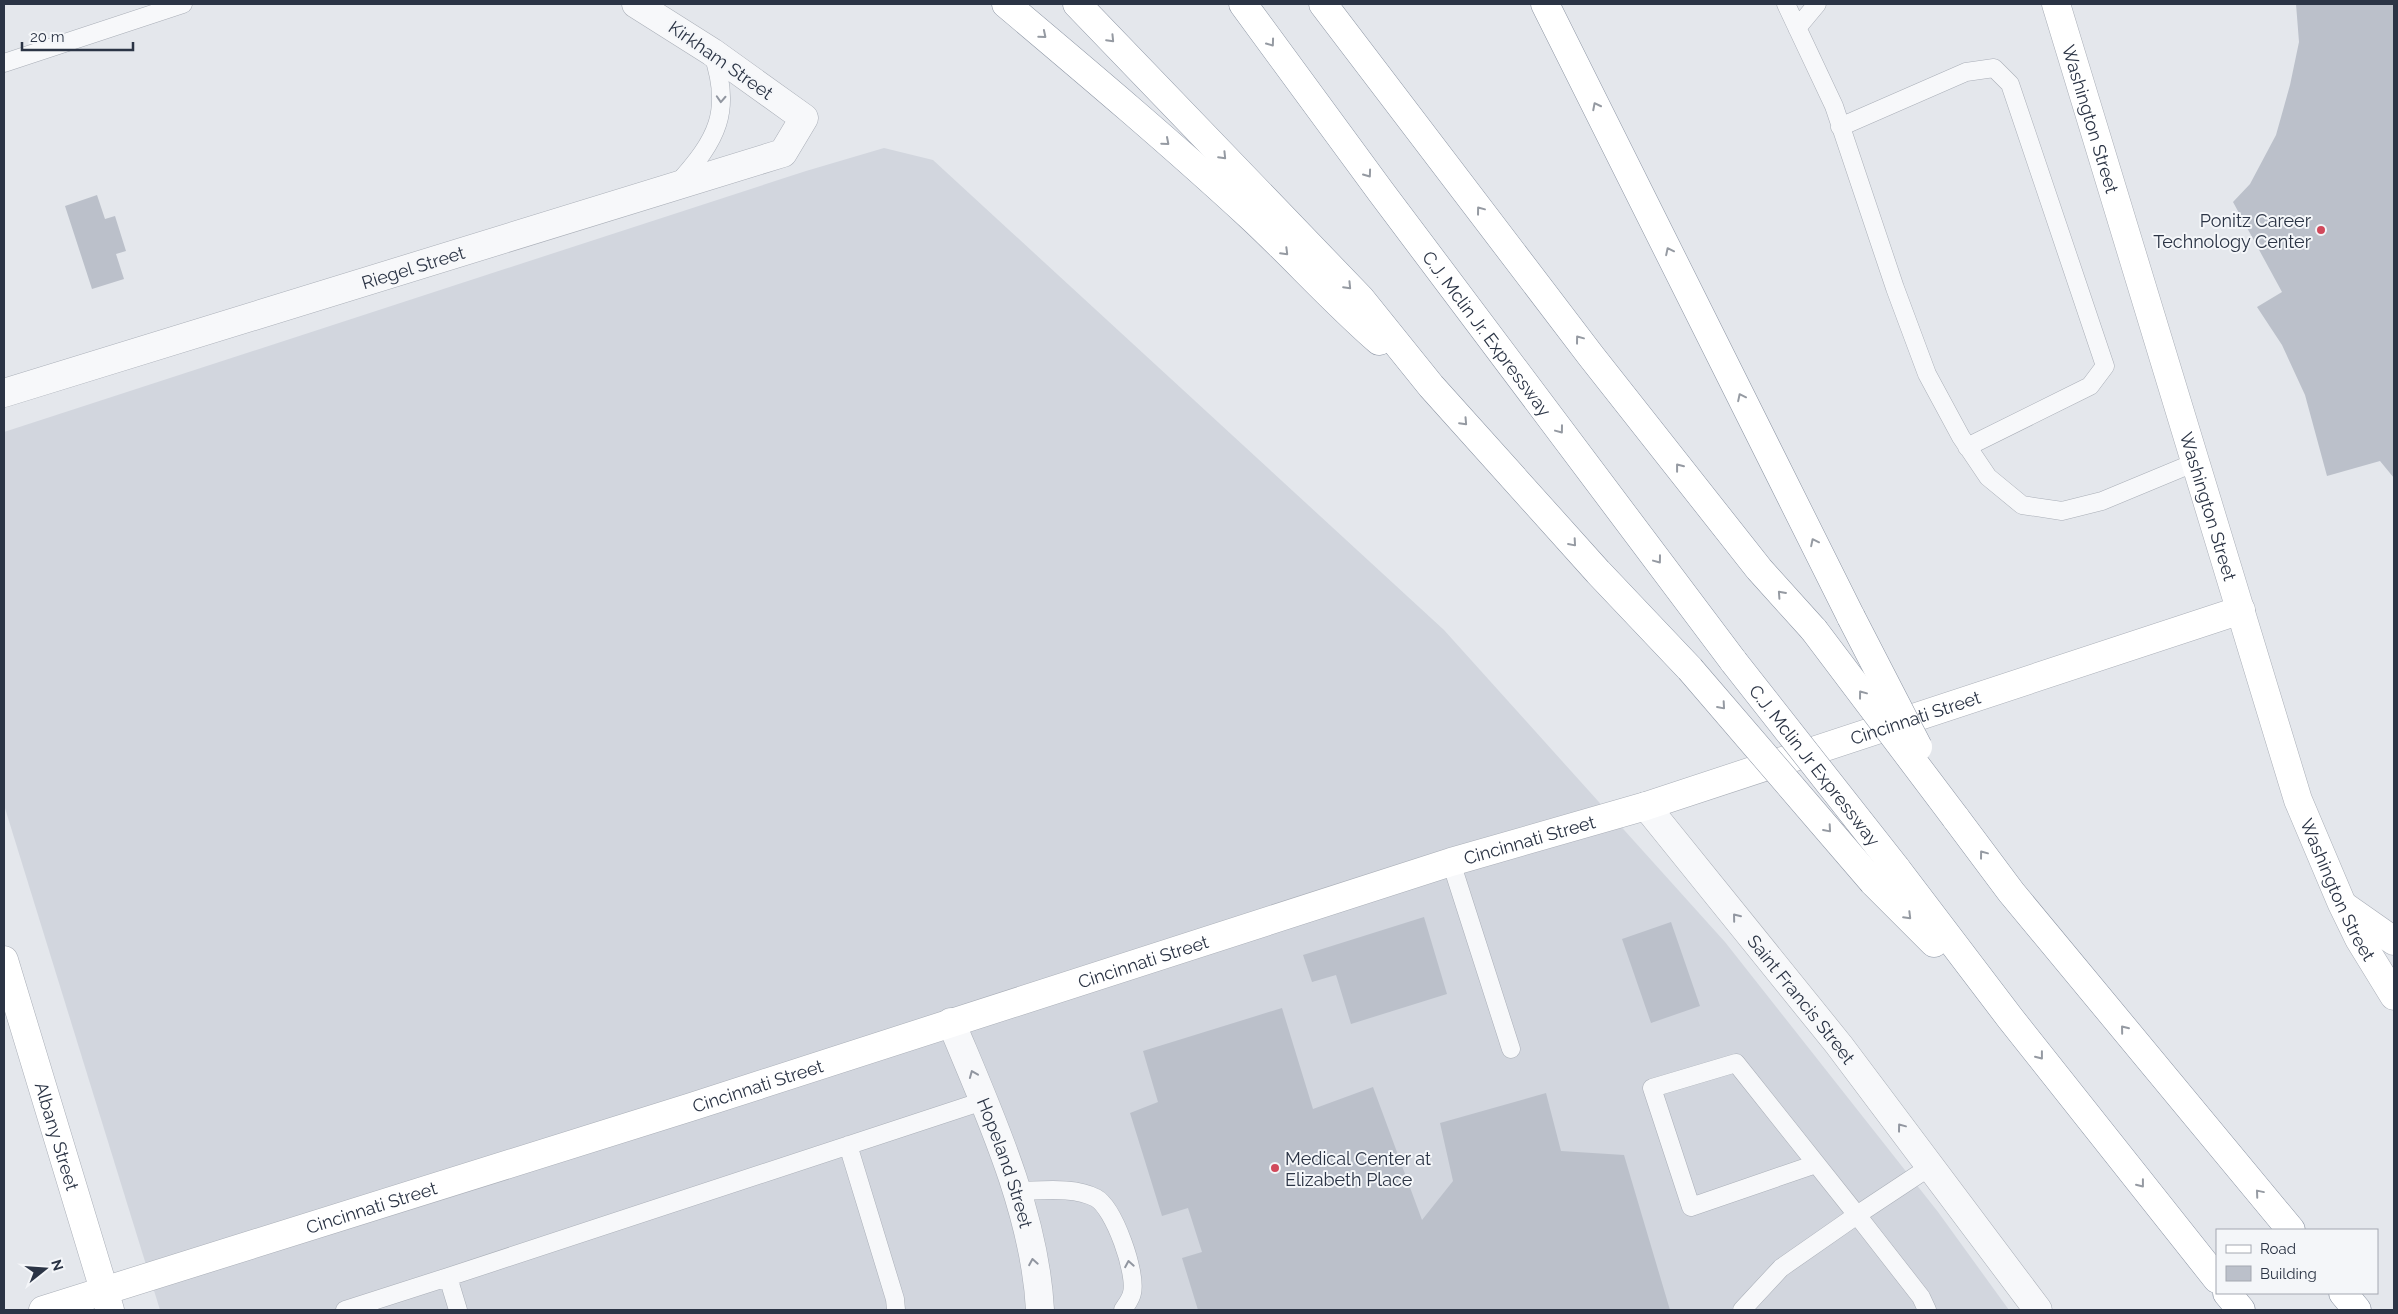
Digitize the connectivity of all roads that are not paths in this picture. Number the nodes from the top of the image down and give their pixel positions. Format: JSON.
{"nodes":[{"id":1,"x":184,"y":4,"type":"edge"},
{"id":2,"x":636,"y":4,"type":"edge"},
{"id":3,"x":1006,"y":4,"type":"edge"},
{"id":4,"x":1077,"y":4,"type":"edge"},
{"id":5,"x":1243,"y":4,"type":"edge"},
{"id":6,"x":1324,"y":4,"type":"edge"},
{"id":7,"x":1545,"y":4,"type":"edge"},
{"id":8,"x":1786,"y":4,"type":"edge"},
{"id":9,"x":1817,"y":4,"type":"edge"},
{"id":10,"x":2056,"y":4,"type":"edge"},
{"id":11,"x":1797,"y":28,"type":"junction"},
{"id":12,"x":712,"y":52,"type":"junction"},
{"id":13,"x":4,"y":63,"type":"edge"},
{"id":14,"x":804,"y":118,"type":"joint"},
{"id":15,"x":1840,"y":127,"type":"junction"},
{"id":16,"x":674,"y":187,"type":"junction"},
{"id":17,"x":1431,"y":386,"type":"junction"},
{"id":18,"x":4,"y":393,"type":"edge"},
{"id":19,"x":1968,"y":447,"type":"junction"},
{"id":20,"x":2196,"y":462,"type":"junction"},
{"id":21,"x":2241,"y":610,"type":"junction"},
{"id":22,"x":1734,"y":662,"type":"joint"},
{"id":23,"x":1646,"y":806,"type":"junction"},
{"id":24,"x":1955,"y":817,"type":"junction"},
{"id":25,"x":1451,"y":862,"type":"junction"},
{"id":26,"x":1884,"y":875,"type":"junction"},
{"id":27,"x":2342,"y":904,"type":"junction"},
{"id":28,"x":2394,"y":941,"type":"edge"},
{"id":29,"x":4,"y":960,"type":"edge"},
{"id":30,"x":2394,"y":996,"type":"edge"},
{"id":31,"x":951,"y":1022,"type":"junction"},
{"id":32,"x":1511,"y":1048,"type":"dead end"},
{"id":33,"x":983,"y":1101,"type":"junction"},
{"id":34,"x":848,"y":1146,"type":"junction"},
{"id":35,"x":1816,"y":1164,"type":"junction"},
{"id":36,"x":1931,"y":1166,"type":"junction"},
{"id":37,"x":1015,"y":1190,"type":"junction"},
{"id":38,"x":1857,"y":1215,"type":"junction"},
{"id":39,"x":2290,"y":1229,"type":"edge"},
{"id":40,"x":448,"y":1277,"type":"junction"},
{"id":41,"x":2216,"y":1278,"type":"edge"},
{"id":42,"x":2228,"y":1294,"type":"edge"},
{"id":43,"x":2344,"y":1294,"type":"edge"},
{"id":44,"x":107,"y":1300,"type":"edge"},
{"id":45,"x":43,"y":1310,"type":"edge"},
{"id":46,"x":345,"y":1310,"type":"edge"},
{"id":47,"x":458,"y":1310,"type":"edge"},
{"id":48,"x":896,"y":1310,"type":"edge"},
{"id":49,"x":1040,"y":1310,"type":"edge"},
{"id":50,"x":1123,"y":1310,"type":"edge"},
{"id":51,"x":1742,"y":1310,"type":"edge"},
{"id":52,"x":1927,"y":1310,"type":"edge"},
{"id":53,"x":2038,"y":1310,"type":"edge"},
{"id":54,"x":2241,"y":1310,"type":"edge"},
{"id":55,"x":2357,"y":1310,"type":"edge"}],
"edges":[{"from":1,"to":13,"type":"lane"},
{"from":2,"to":12,"type":"street","name":"Kirkham Street"},
{"from":3,"to":17,"type":"main road","one_way":true},
{"from":4,"to":17,"type":"main road","one_way":true},
{"from":5,"to":22,"type":"main road","name":"C.J. Mclin Jr. Expressway","one_way":true},
{"from":24,"to":6,"type":"main road","one_way":true,"bridge":true},
{"from":24,"to":7,"type":"main road","one_way":true,"bridge":true},
{"from":8,"to":11,"type":"lane"},
{"from":9,"to":11,"type":"lane"},
{"from":10,"to":20,"type":"main road","name":"Washington Street"},
{"from":11,"to":15,"type":"lane"},
{"from":12,"to":14,"type":"street","name":"Kirkham Street"},
{"from":12,"to":16,"type":"lane","one_way":true},
{"from":14,"to":16,"type":"street","name":"Riegel Street"},
{"from":15,"to":19,"type":"lane"},
{"from":15,"to":19,"type":"lane"},
{"from":16,"to":18,"type":"street","name":"Riegel Street"},
{"from":17,"to":26,"type":"main road","one_way":true,"bridge":true},
{"from":19,"to":20,"type":"lane"},
{"from":20,"to":21,"type":"main road","name":"Washington Street"},
{"from":21,"to":23,"type":"main road","name":"Cincinnati Street"},
{"from":21,"to":27,"type":"main road","name":"Washington Street"},
{"from":22,"to":26,"type":"main road","name":"C.J. Mclin Jr Expressway","bridge":true},
{"from":23,"to":25,"type":"main road","name":"Cincinnati Street"},
{"from":36,"to":23,"type":"street","name":"Saint Francis Street","one_way":true},
{"from":39,"to":24,"type":"main road","one_way":true},
{"from":25,"to":31,"type":"main road","name":"Cincinnati Street"},
{"from":25,"to":32,"type":"lane"},
{"from":26,"to":41,"type":"main road","one_way":true},
{"from":27,"to":28,"type":"main road"},
{"from":27,"to":30,"type":"main road","name":"Washington Street"},
{"from":29,"to":44,"type":"main road","name":"Albany Street"},
{"from":33,"to":31,"type":"street","name":"Hopeland Street","one_way":true},
{"from":31,"to":44,"type":"main road","name":"Cincinnati Street"},
{"from":33,"to":34,"type":"lane"},
{"from":33,"to":37,"type":"street","name":"Hopeland Street"},
{"from":34,"to":40,"type":"lane"},
{"from":34,"to":48,"type":"lane"},
{"from":35,"to":35,"type":"lane"},
{"from":35,"to":38,"type":"lane"},
{"from":36,"to":38,"type":"lane"},
{"from":36,"to":53,"type":"street","name":"Saint Francis Street"},
{"from":49,"to":37,"type":"street","name":"Hopeland Street","one_way":true},
{"from":50,"to":37,"type":"lane","one_way":true},
{"from":38,"to":51,"type":"lane"},
{"from":38,"to":52,"type":"lane"},
{"from":40,"to":46,"type":"lane"},
{"from":40,"to":47,"type":"lane"},
{"from":42,"to":54,"type":"main road"},
{"from":43,"to":55,"type":"main road"},
{"from":44,"to":45,"type":"main road","name":"Cincinnati Street"}]}
